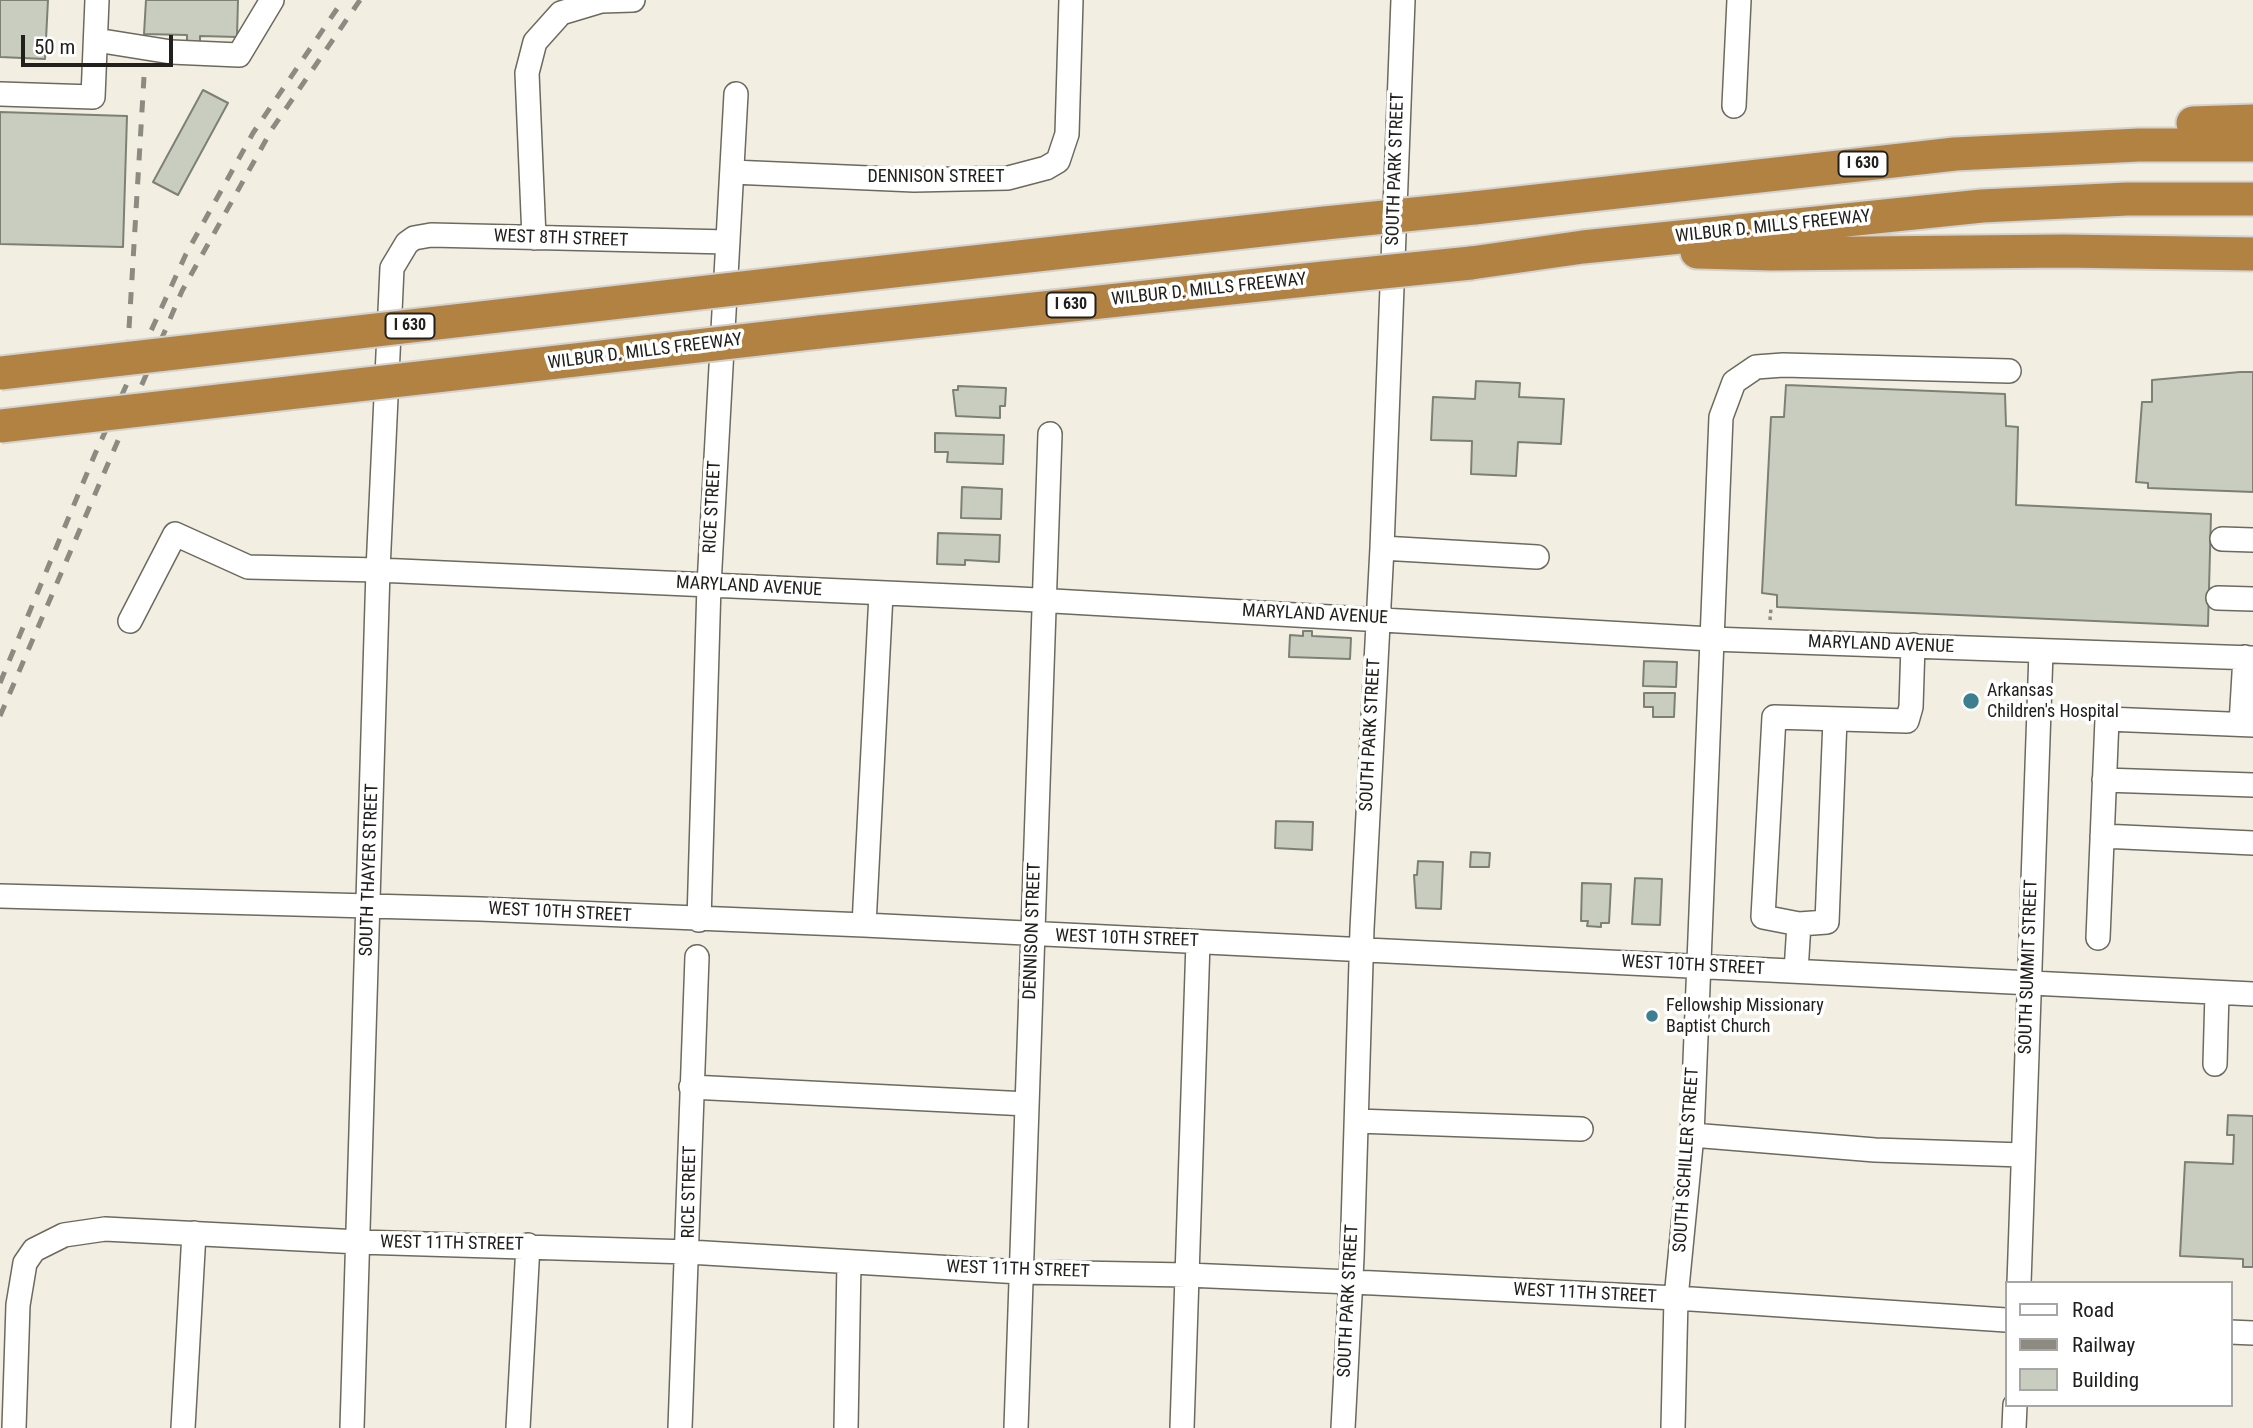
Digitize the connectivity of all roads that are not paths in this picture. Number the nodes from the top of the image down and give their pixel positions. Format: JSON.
{"nodes":[{"id":1,"x":97,"y":0,"type":"edge"},
{"id":2,"x":272,"y":0,"type":"edge"},
{"id":3,"x":633,"y":0,"type":"edge"},
{"id":4,"x":1071,"y":0,"type":"edge"},
{"id":5,"x":1403,"y":0,"type":"edge"},
{"id":6,"x":1740,"y":0,"type":"edge"},
{"id":7,"x":96,"y":40,"type":"junction"},
{"id":8,"x":0,"y":94,"type":"edge"},
{"id":9,"x":736,"y":94,"type":"dead end"},
{"id":10,"x":1734,"y":106,"type":"dead end"},
{"id":11,"x":2253,"y":121,"type":"edge"},
{"id":12,"x":2253,"y":145,"type":"edge"},
{"id":13,"x":2017,"y":150,"type":"junction"},
{"id":14,"x":732,"y":172,"type":"junction"},
{"id":15,"x":2253,"y":199,"type":"edge"},
{"id":16,"x":534,"y":238,"type":"junction"},
{"id":17,"x":728,"y":242,"type":"junction"},
{"id":18,"x":1583,"y":247,"type":"junction"},
{"id":19,"x":400,"y":250,"type":"joint"},
{"id":20,"x":2253,"y":254,"type":"edge"},
{"id":21,"x":2010,"y":371,"type":"dead end"},
{"id":22,"x":0,"y":373,"type":"edge"},
{"id":23,"x":122,"y":412,"type":"junction"},
{"id":24,"x":0,"y":426,"type":"edge"},
{"id":25,"x":1050,"y":434,"type":"dead end"},
{"id":26,"x":0,"y":440,"type":"edge"},
{"id":27,"x":2222,"y":539,"type":"dead end"},
{"id":28,"x":2253,"y":540,"type":"edge"},
{"id":29,"x":1382,"y":548,"type":"junction"},
{"id":30,"x":1537,"y":557,"type":"dead end"},
{"id":31,"x":377,"y":570,"type":"junction"},
{"id":32,"x":709,"y":585,"type":"junction"},
{"id":33,"x":881,"y":594,"type":"junction"},
{"id":34,"x":2218,"y":598,"type":"dead end"},
{"id":35,"x":2253,"y":599,"type":"edge"},
{"id":36,"x":1043,"y":601,"type":"junction"},
{"id":37,"x":1377,"y":617,"type":"junction"},
{"id":38,"x":130,"y":621,"type":"dead end"},
{"id":39,"x":1711,"y":639,"type":"junction"},
{"id":40,"x":1913,"y":645,"type":"junction"},
{"id":41,"x":2041,"y":652,"type":"junction"},
{"id":42,"x":2249,"y":657,"type":"edge"},
{"id":43,"x":1835,"y":719,"type":"junction"},
{"id":44,"x":2247,"y":724,"type":"edge"},
{"id":45,"x":2104,"y":780,"type":"junction"},
{"id":46,"x":2253,"y":785,"type":"edge"},
{"id":47,"x":2102,"y":836,"type":"junction"},
{"id":48,"x":2253,"y":843,"type":"edge"},
{"id":49,"x":0,"y":896,"type":"edge"},
{"id":50,"x":369,"y":907,"type":"junction"},
{"id":51,"x":699,"y":920,"type":"junction"},
{"id":52,"x":1799,"y":924,"type":"junction"},
{"id":53,"x":864,"y":925,"type":"junction"},
{"id":54,"x":1032,"y":935,"type":"junction"},
{"id":55,"x":2098,"y":938,"type":"dead end"},
{"id":56,"x":1198,"y":942,"type":"junction"},
{"id":57,"x":1362,"y":951,"type":"junction"},
{"id":58,"x":697,"y":957,"type":"dead end"},
{"id":59,"x":1698,"y":967,"type":"junction"},
{"id":60,"x":1796,"y":971,"type":"junction"},
{"id":61,"x":2028,"y":981,"type":"junction"},
{"id":62,"x":2217,"y":993,"type":"junction"},
{"id":63,"x":2253,"y":994,"type":"edge"},
{"id":64,"x":2215,"y":1064,"type":"dead end"},
{"id":65,"x":691,"y":1087,"type":"junction"},
{"id":66,"x":1027,"y":1104,"type":"junction"},
{"id":67,"x":1357,"y":1121,"type":"junction"},
{"id":68,"x":1581,"y":1129,"type":"dead end"},
{"id":69,"x":1692,"y":1135,"type":"junction"},
{"id":70,"x":2022,"y":1155,"type":"junction"},
{"id":71,"x":194,"y":1233,"type":"junction"},
{"id":72,"x":359,"y":1242,"type":"junction"},
{"id":73,"x":528,"y":1245,"type":"junction"},
{"id":74,"x":689,"y":1252,"type":"junction"},
{"id":75,"x":849,"y":1262,"type":"junction"},
{"id":76,"x":1020,"y":1272,"type":"junction"},
{"id":77,"x":1187,"y":1275,"type":"junction"},
{"id":78,"x":2019,"y":1281,"type":"edge"},
{"id":79,"x":1351,"y":1282,"type":"junction"},
{"id":80,"x":1676,"y":1298,"type":"junction"},
{"id":81,"x":2003,"y":1320,"type":"edge"},
{"id":82,"x":2232,"y":1332,"type":"edge"},
{"id":83,"x":2253,"y":1333,"type":"edge"},
{"id":84,"x":2015,"y":1407,"type":"edge"},
{"id":85,"x":14,"y":1428,"type":"edge"},
{"id":86,"x":183,"y":1428,"type":"edge"},
{"id":87,"x":352,"y":1428,"type":"edge"},
{"id":88,"x":518,"y":1428,"type":"edge"},
{"id":89,"x":680,"y":1428,"type":"edge"},
{"id":90,"x":846,"y":1428,"type":"edge"},
{"id":91,"x":1016,"y":1428,"type":"edge"},
{"id":92,"x":1182,"y":1428,"type":"edge"},
{"id":93,"x":1343,"y":1428,"type":"edge"},
{"id":94,"x":1673,"y":1428,"type":"edge"},
{"id":95,"x":2014,"y":1428,"type":"edge"}],
"edges":[{"from":1,"to":7,"type":"street"},
{"from":2,"to":7,"type":"street"},
{"from":3,"to":16,"type":"street"},
{"from":4,"to":14,"type":"street","name":"DENNISON STREET"},
{"from":5,"to":29,"type":"street","name":"SOUTH PARK STREET"},
{"from":6,"to":10,"type":"street"},
{"from":7,"to":8,"type":"street"},
{"from":9,"to":14,"type":"street","name":"RICE STREET"},
{"from":11,"to":13,"type":"highway"},
{"from":12,"to":13,"type":"highway","number":"I 630"},
{"from":13,"to":22,"type":"highway","number":"I 630","bridge":true},
{"from":14,"to":17,"type":"street","name":"RICE STREET"},
{"from":15,"to":18,"type":"highway","name":"WILBUR D. MILLS FREEWAY","number":"I 630"},
{"from":16,"to":17,"type":"street","name":"WEST 8TH STREET"},
{"from":16,"to":19,"type":"street","name":"WEST 8TH STREET"},
{"from":17,"to":32,"type":"street","name":"RICE STREET"},
{"from":18,"to":20,"type":"highway"},
{"from":18,"to":23,"type":"highway","name":"WILBUR D. MILLS FREEWAY","number":"I 630","bridge":true},
{"from":19,"to":31,"type":"street","name":"SOUTH THAYER STREET"},
{"from":21,"to":39,"type":"street","name":"SOUTH SCHILLER STREET"},
{"from":23,"to":24,"type":"highway","name":"WILBUR D. MILLS FREEWAY","number":"I 630","bridge":true},
{"from":23,"to":26,"type":"highway","bridge":true},
{"from":25,"to":36,"type":"street","name":"DENNISON STREET"},
{"from":27,"to":28,"type":"street"},
{"from":29,"to":30,"type":"street"},
{"from":29,"to":37,"type":"street","name":"SOUTH PARK STREET"},
{"from":31,"to":32,"type":"street","name":"MARYLAND AVENUE"},
{"from":31,"to":38,"type":"street","name":"MARYLAND AVENUE"},
{"from":31,"to":50,"type":"street","name":"SOUTH THAYER STREET"},
{"from":32,"to":33,"type":"street","name":"MARYLAND AVENUE"},
{"from":32,"to":51,"type":"street","name":"RICE STREET"},
{"from":33,"to":36,"type":"street","name":"MARYLAND AVENUE"},
{"from":33,"to":53,"type":"street"},
{"from":34,"to":35,"type":"street"},
{"from":36,"to":37,"type":"street","name":"MARYLAND AVENUE"},
{"from":36,"to":54,"type":"street","name":"DENNISON STREET"},
{"from":37,"to":39,"type":"street","name":"MARYLAND AVENUE"},
{"from":37,"to":57,"type":"street","name":"SOUTH PARK STREET"},
{"from":39,"to":40,"type":"street","name":"MARYLAND AVENUE"},
{"from":39,"to":59,"type":"street","name":"SOUTH SCHILLER STREET"},
{"from":40,"to":41,"type":"street","name":"MARYLAND AVENUE"},
{"from":40,"to":43,"type":"street"},
{"from":41,"to":42,"type":"street","name":"MARYLAND AVENUE"},
{"from":41,"to":61,"type":"street","name":"SOUTH SUMMIT STREET"},
{"from":42,"to":44,"type":"street"},
{"from":43,"to":52,"type":"street"},
{"from":43,"to":52,"type":"street"},
{"from":44,"to":45,"type":"street"},
{"from":45,"to":46,"type":"street"},
{"from":45,"to":47,"type":"street"},
{"from":47,"to":48,"type":"street"},
{"from":47,"to":55,"type":"street"},
{"from":49,"to":50,"type":"street","name":"WEST 10TH STREET"},
{"from":50,"to":51,"type":"street","name":"WEST 10TH STREET"},
{"from":50,"to":72,"type":"street","name":"SOUTH THAYER STREET"},
{"from":51,"to":53,"type":"street","name":"WEST 10TH STREET"},
{"from":52,"to":60,"type":"street"},
{"from":53,"to":54,"type":"street","name":"WEST 10TH STREET"},
{"from":54,"to":56,"type":"street","name":"WEST 10TH STREET"},
{"from":54,"to":66,"type":"street","name":"DENNISON STREET"},
{"from":56,"to":57,"type":"street","name":"WEST 10TH STREET"},
{"from":56,"to":77,"type":"street"},
{"from":57,"to":59,"type":"street","name":"WEST 10TH STREET"},
{"from":57,"to":67,"type":"street","name":"SOUTH PARK STREET"},
{"from":58,"to":65,"type":"street","name":"RICE STREET"},
{"from":59,"to":60,"type":"street","name":"WEST 10TH STREET"},
{"from":59,"to":69,"type":"street","name":"SOUTH SCHILLER STREET"},
{"from":60,"to":61,"type":"street","name":"WEST 10TH STREET"},
{"from":61,"to":62,"type":"street","name":"WEST 10TH STREET"},
{"from":61,"to":70,"type":"street","name":"SOUTH SUMMIT STREET"},
{"from":62,"to":63,"type":"street","name":"WEST 10TH STREET"},
{"from":62,"to":64,"type":"street"},
{"from":65,"to":66,"type":"street"},
{"from":65,"to":74,"type":"street","name":"RICE STREET"},
{"from":66,"to":76,"type":"street","name":"DENNISON STREET"},
{"from":67,"to":68,"type":"street"},
{"from":67,"to":79,"type":"street","name":"SOUTH PARK STREET"},
{"from":69,"to":70,"type":"street"},
{"from":69,"to":80,"type":"street","name":"SOUTH SCHILLER STREET"},
{"from":70,"to":78,"type":"street","name":"SOUTH SUMMIT STREET"},
{"from":71,"to":72,"type":"street","name":"WEST 11TH STREET"},
{"from":71,"to":85,"type":"street","name":"WEST 11TH STREET"},
{"from":71,"to":86,"type":"street"},
{"from":72,"to":73,"type":"street","name":"WEST 11TH STREET"},
{"from":72,"to":87,"type":"street","name":"SOUTH THAYER STREET"},
{"from":73,"to":74,"type":"street","name":"WEST 11TH STREET"},
{"from":73,"to":88,"type":"street"},
{"from":74,"to":75,"type":"street","name":"WEST 11TH STREET"},
{"from":74,"to":89,"type":"street","name":"RICE STREET"},
{"from":75,"to":76,"type":"street","name":"WEST 11TH STREET"},
{"from":75,"to":90,"type":"street"},
{"from":76,"to":77,"type":"street","name":"WEST 11TH STREET"},
{"from":76,"to":91,"type":"street","name":"DENNISON STREET"},
{"from":77,"to":79,"type":"street","name":"WEST 11TH STREET"},
{"from":77,"to":92,"type":"street"},
{"from":79,"to":80,"type":"street","name":"WEST 11TH STREET"},
{"from":79,"to":93,"type":"street","name":"SOUTH PARK STREET"},
{"from":80,"to":81,"type":"street","name":"WEST 11TH STREET"},
{"from":80,"to":94,"type":"street","name":"SOUTH SCHILLER STREET"},
{"from":82,"to":83,"type":"street"},
{"from":84,"to":95,"type":"street"}]}
